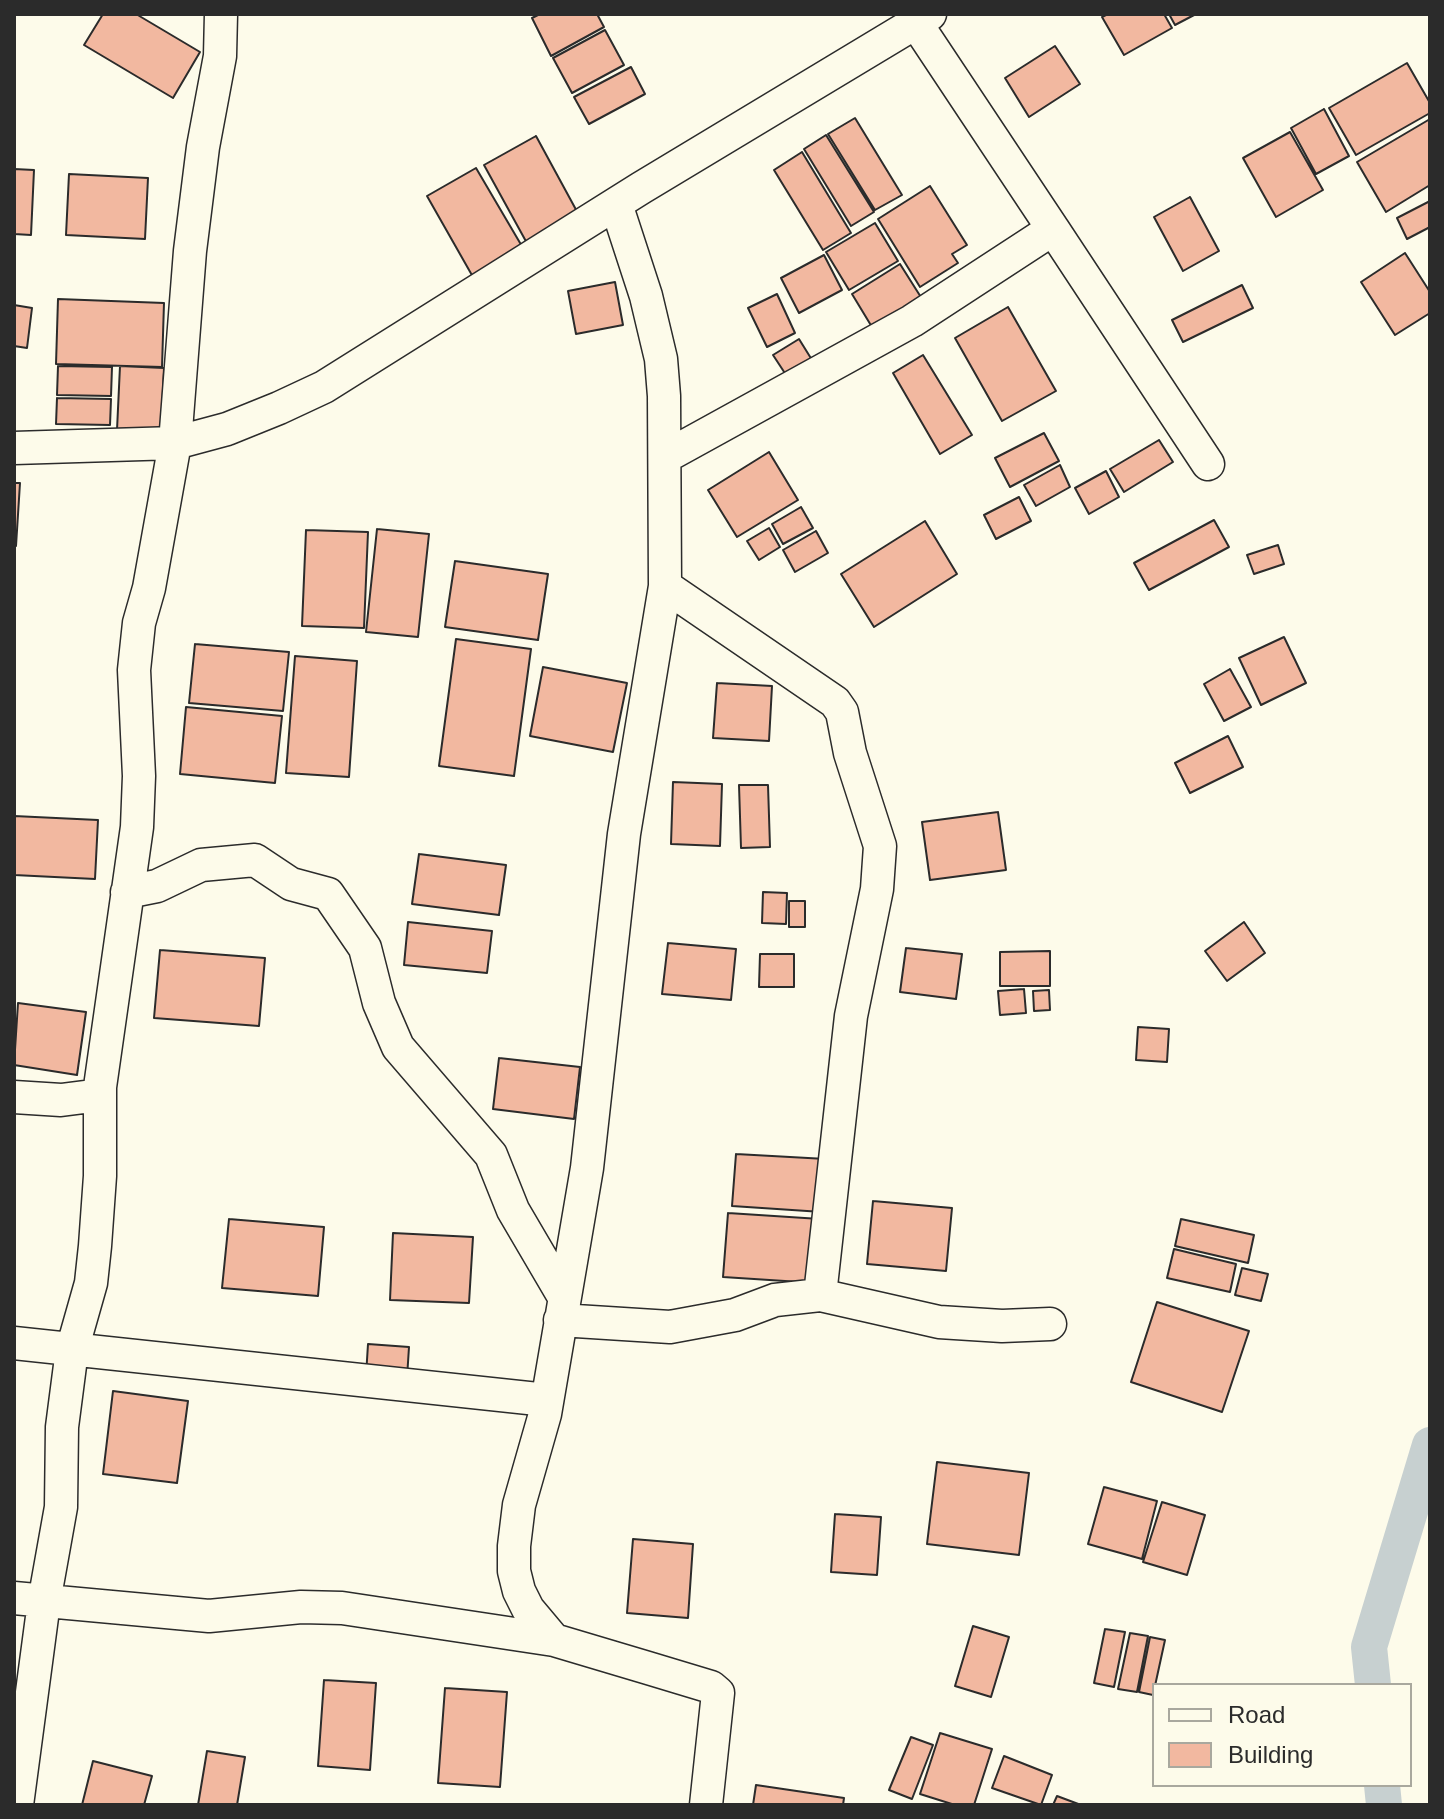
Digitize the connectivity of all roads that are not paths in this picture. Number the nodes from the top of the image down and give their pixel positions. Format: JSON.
{"nodes":[{"id":1,"x":221,"y":14,"type":"edge"},
{"id":2,"x":923,"y":19,"type":"edge"},
{"id":3,"x":616,"y":204,"type":"junction"},
{"id":4,"x":1053,"y":229,"type":"junction"},
{"id":5,"x":175,"y":443,"type":"junction"},
{"id":6,"x":14,"y":448,"type":"edge"},
{"id":7,"x":665,"y":457,"type":"junction"},
{"id":8,"x":1208,"y":464,"type":"dead end"},
{"id":9,"x":665,"y":586,"type":"junction"},
{"id":10,"x":127,"y":892,"type":"junction"},
{"id":11,"x":100,"y":1095,"type":"junction"},
{"id":12,"x":14,"y":1097,"type":"edge"},
{"id":13,"x":820,"y":1295,"type":"junction"},
{"id":14,"x":562,"y":1308,"type":"junction"},
{"id":15,"x":1050,"y":1324,"type":"dead end"},
{"id":16,"x":14,"y":1343,"type":"edge"},
{"id":17,"x":72,"y":1350,"type":"junction"},
{"id":18,"x":547,"y":1400,"type":"junction"},
{"id":19,"x":29,"y":1600,"type":"edge"},
{"id":20,"x":554,"y":1640,"type":"junction"},
{"id":21,"x":17,"y":1805,"type":"edge"},
{"id":22,"x":706,"y":1805,"type":"edge"}],
"edges":[{"from":1,"to":5,"type":"street"},
{"from":2,"to":3,"type":"street"},
{"from":2,"to":4,"type":"street"},
{"from":3,"to":5,"type":"street"},
{"from":3,"to":7,"type":"street"},
{"from":4,"to":7,"type":"street"},
{"from":4,"to":8,"type":"street"},
{"from":5,"to":6,"type":"street"},
{"from":5,"to":10,"type":"street"},
{"from":7,"to":9,"type":"street"},
{"from":9,"to":13,"type":"street"},
{"from":9,"to":14,"type":"street"},
{"from":10,"to":11,"type":"street"},
{"from":10,"to":14,"type":"street"},
{"from":11,"to":12,"type":"street"},
{"from":11,"to":17,"type":"street"},
{"from":13,"to":14,"type":"street"},
{"from":13,"to":15,"type":"street"},
{"from":14,"to":18,"type":"street"},
{"from":16,"to":17,"type":"street"},
{"from":17,"to":18,"type":"street"},
{"from":17,"to":19,"type":"street"},
{"from":18,"to":20,"type":"street"},
{"from":19,"to":20,"type":"street"},
{"from":19,"to":21,"type":"street"},
{"from":20,"to":22,"type":"street"}]}
